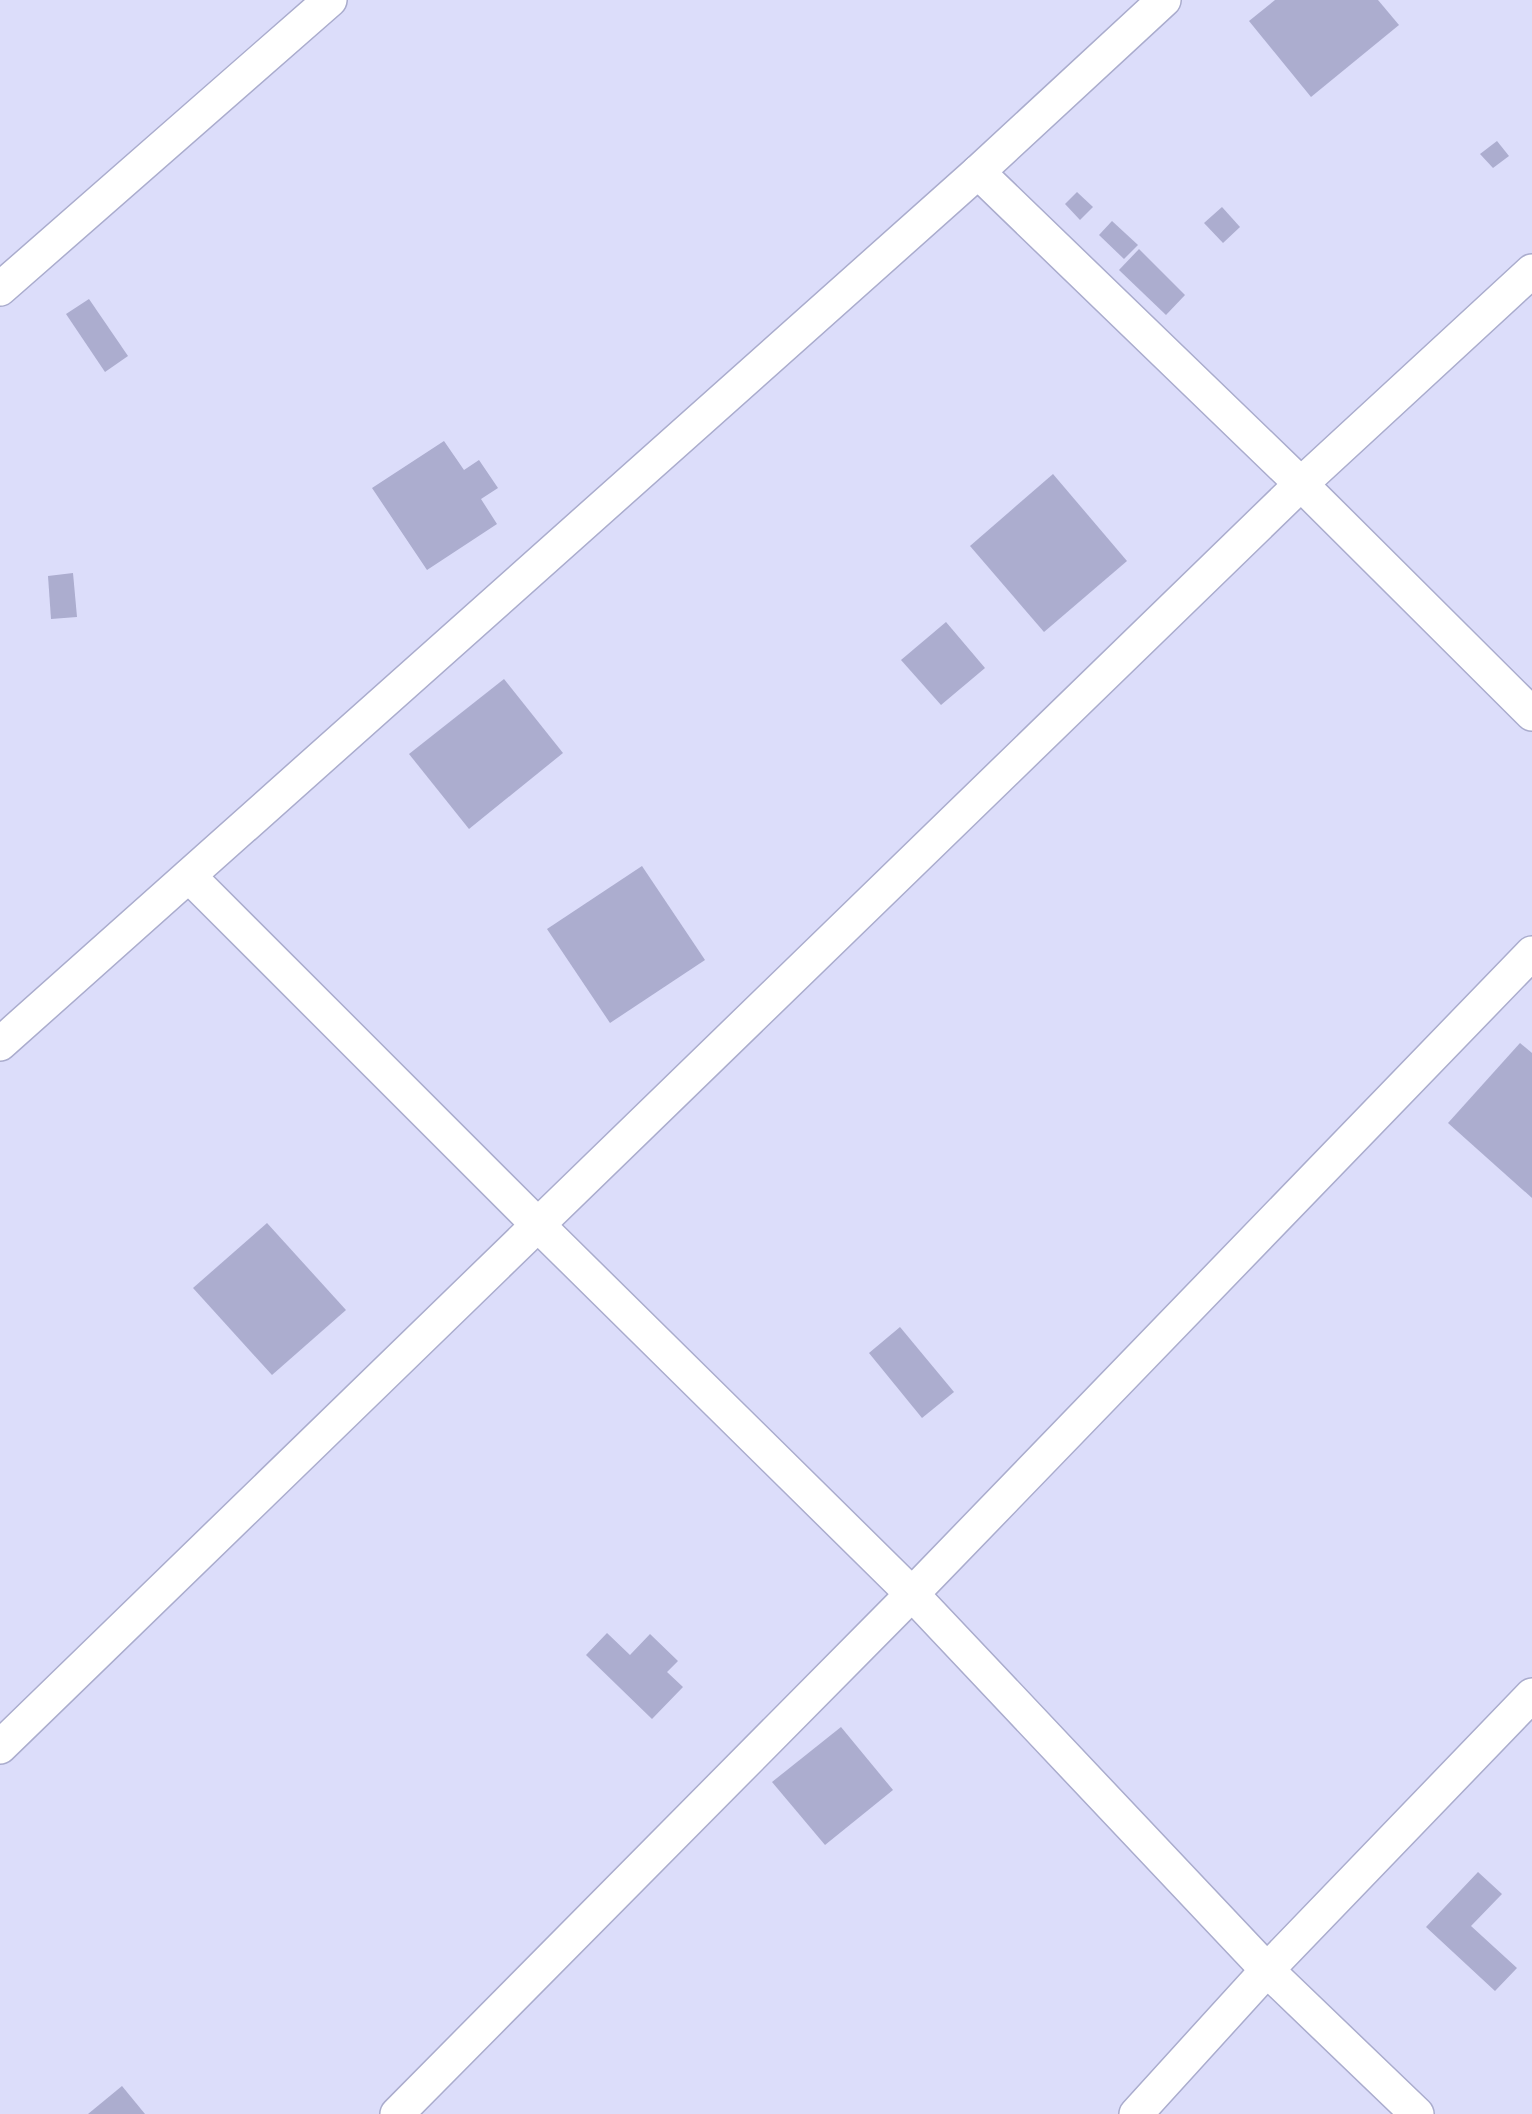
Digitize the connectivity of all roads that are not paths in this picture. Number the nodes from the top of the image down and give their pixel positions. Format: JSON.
{"nodes":[{"id":1,"x":330,"y":0,"type":"edge"},
{"id":2,"x":1164,"y":0,"type":"edge"},
{"id":3,"x":978,"y":172,"type":"junction"},
{"id":4,"x":1532,"y":271,"type":"edge"},
{"id":5,"x":0,"y":289,"type":"edge"},
{"id":6,"x":1301,"y":484,"type":"junction"},
{"id":7,"x":1532,"y":714,"type":"edge"},
{"id":8,"x":189,"y":876,"type":"junction"},
{"id":9,"x":1532,"y":953,"type":"edge"},
{"id":10,"x":0,"y":1044,"type":"edge"},
{"id":11,"x":538,"y":1225,"type":"junction"},
{"id":12,"x":912,"y":1594,"type":"junction"},
{"id":13,"x":1532,"y":1695,"type":"edge"},
{"id":14,"x":0,"y":1747,"type":"edge"},
{"id":15,"x":1267,"y":1970,"type":"junction"},
{"id":16,"x":397,"y":2114,"type":"edge"},
{"id":17,"x":1136,"y":2114,"type":"edge"},
{"id":18,"x":1417,"y":2114,"type":"edge"}],
"edges":[{"from":1,"to":5,"type":"street"},
{"from":2,"to":3,"type":"street"},
{"from":3,"to":6,"type":"street"},
{"from":3,"to":8,"type":"street"},
{"from":4,"to":6,"type":"street"},
{"from":6,"to":7,"type":"street"},
{"from":6,"to":11,"type":"street"},
{"from":8,"to":10,"type":"street"},
{"from":8,"to":11,"type":"street"},
{"from":9,"to":12,"type":"street"},
{"from":11,"to":12,"type":"street"},
{"from":11,"to":14,"type":"street"},
{"from":12,"to":15,"type":"street"},
{"from":12,"to":16,"type":"street"},
{"from":13,"to":15,"type":"street"},
{"from":15,"to":17,"type":"street"},
{"from":15,"to":18,"type":"street"}]}
